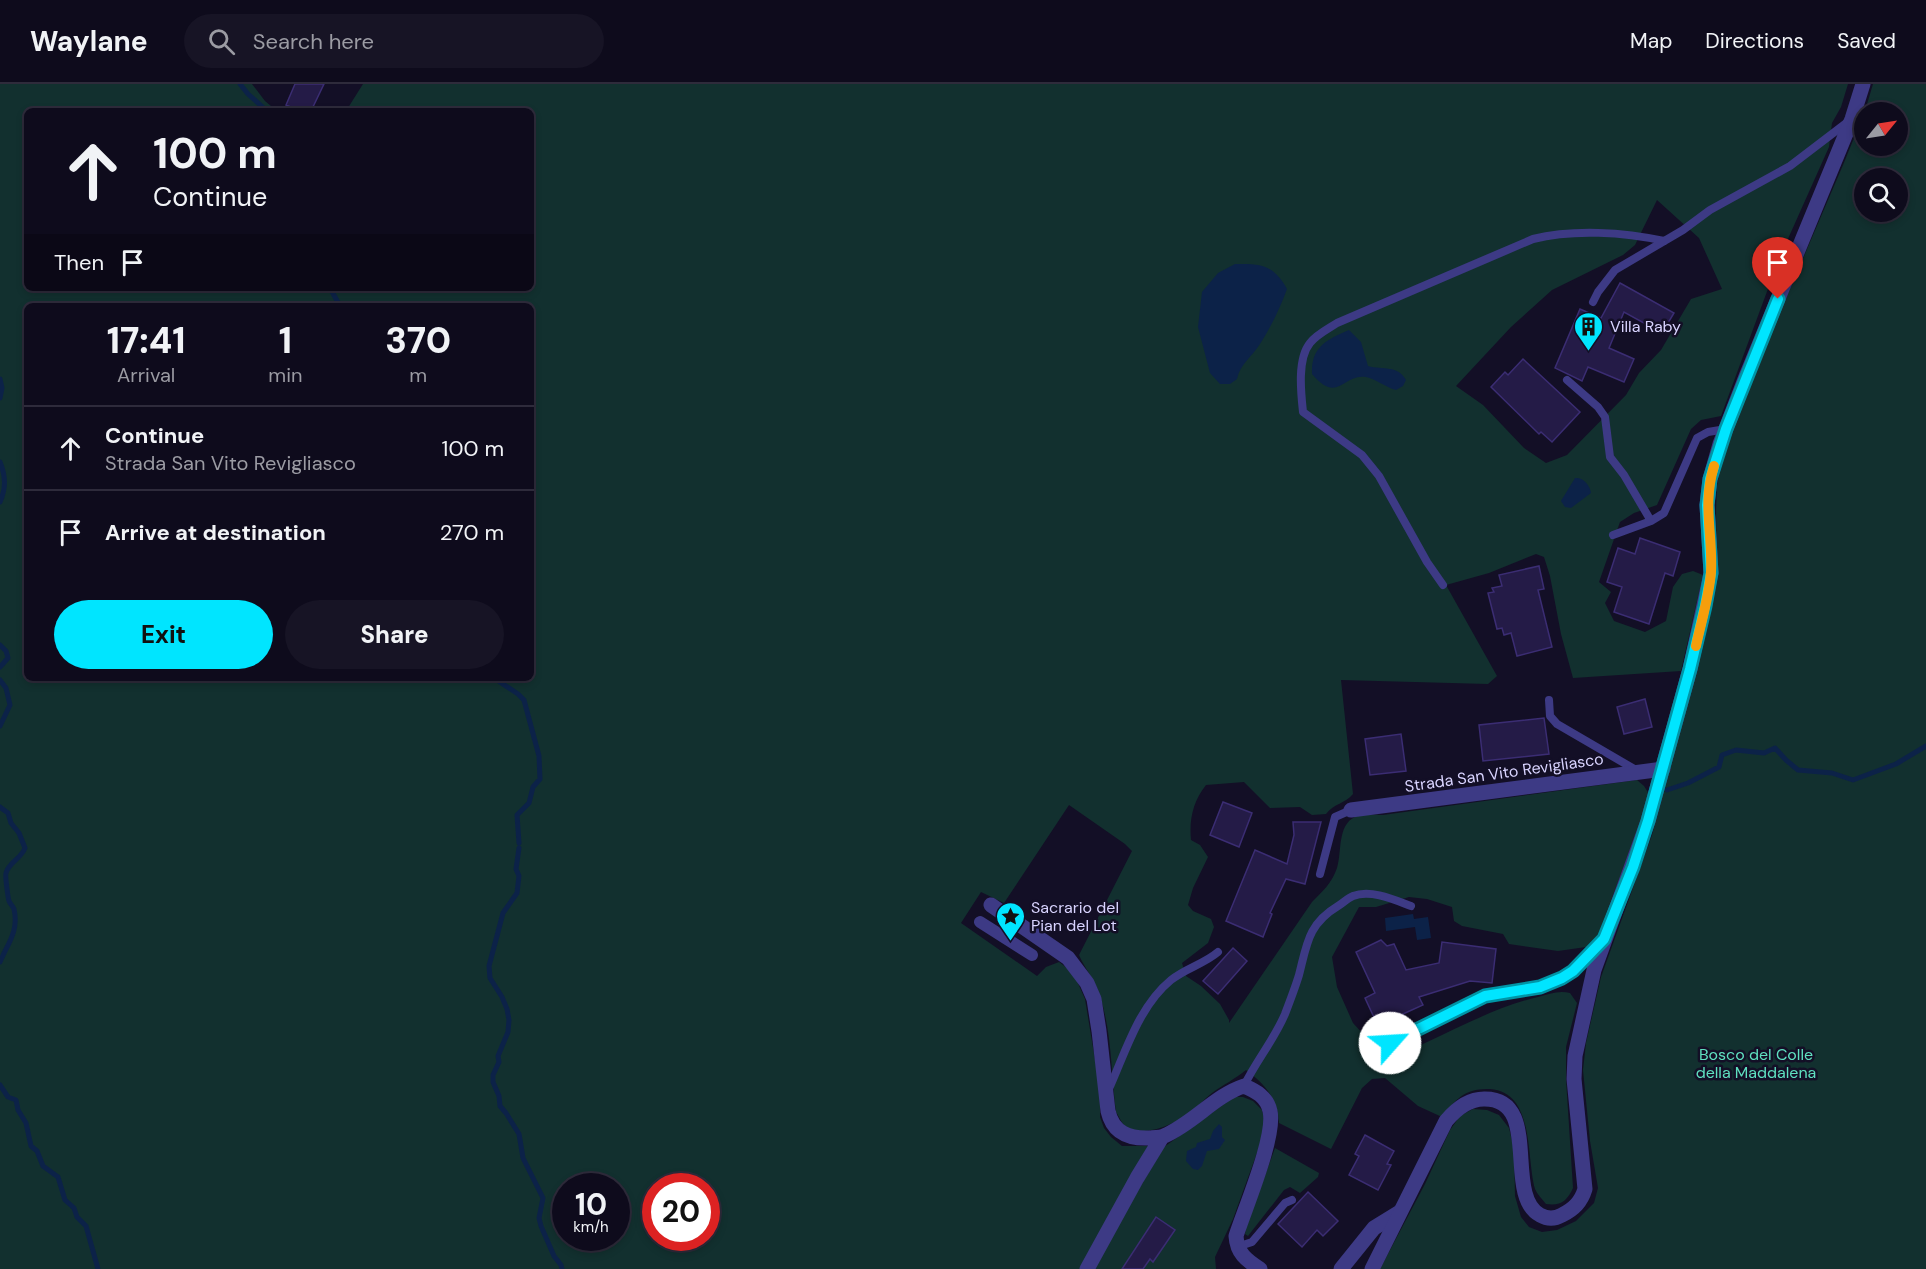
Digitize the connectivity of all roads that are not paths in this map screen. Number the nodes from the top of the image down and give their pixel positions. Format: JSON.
{"nodes":[{"id":1,"x":1863,"y":84,"type":"edge"},
{"id":2,"x":1852,"y":119,"type":"junction"},
{"id":3,"x":1664,"y":241,"type":"junction"},
{"id":4,"x":1593,"y":302,"type":"dead end"},
{"id":5,"x":1567,"y":380,"type":"dead end"},
{"id":6,"x":1726,"y":429,"type":"junction"},
{"id":7,"x":1651,"y":521,"type":"junction"},
{"id":8,"x":1613,"y":535,"type":"dead end"},
{"id":9,"x":1443,"y":585,"type":"dead end"},
{"id":10,"x":1548,"y":700,"type":"dead end"},
{"id":11,"x":1663,"y":769,"type":"junction"},
{"id":12,"x":1640,"y":772,"type":"junction"},
{"id":13,"x":1351,"y":810,"type":"joint"},
{"id":14,"x":1320,"y":874,"type":"dead end"},
{"id":15,"x":991,"y":905,"type":"dead end"},
{"id":16,"x":1411,"y":906,"type":"dead end"},
{"id":17,"x":980,"y":922,"type":"dead end"},
{"id":18,"x":1604,"y":939,"type":"junction"},
{"id":19,"x":1218,"y":952,"type":"dead end"},
{"id":20,"x":1032,"y":955,"type":"dead end"},
{"id":21,"x":1390,"y":1043,"type":"dead end"},
{"id":22,"x":1244,"y":1086,"type":"junction"},
{"id":23,"x":1106,"y":1095,"type":"junction"},
{"id":24,"x":1162,"y":1137,"type":"junction"},
{"id":25,"x":1292,"y":1200,"type":"dead end"},
{"id":26,"x":1400,"y":1212,"type":"junction"},
{"id":27,"x":1237,"y":1247,"type":"junction"},
{"id":28,"x":1087,"y":1269,"type":"edge"},
{"id":29,"x":1260,"y":1269,"type":"edge"},
{"id":30,"x":1341,"y":1269,"type":"edge"},
{"id":31,"x":1372,"y":1269,"type":"edge"}],
"edges":[{"from":1,"to":2,"type":"street"},
{"from":2,"to":3,"type":"lane"},
{"from":2,"to":6,"type":"street"},
{"from":3,"to":4,"type":"lane"},
{"from":3,"to":9,"type":"lane"},
{"from":5,"to":7,"type":"lane"},
{"from":6,"to":7,"type":"lane"},
{"from":6,"to":11,"type":"street"},
{"from":7,"to":8,"type":"lane"},
{"from":10,"to":12,"type":"lane"},
{"from":11,"to":12,"type":"street","name":"Strada San Vito Revigliasco"},
{"from":11,"to":18,"type":"street"},
{"from":12,"to":13,"type":"street","name":"Strada San Vito Revigliasco"},
{"from":13,"to":14,"type":"lane"},
{"from":15,"to":23,"type":"street"},
{"from":16,"to":22,"type":"lane"},
{"from":17,"to":20,"type":"street"},
{"from":18,"to":21,"type":"lane"},
{"from":18,"to":26,"type":"street"},
{"from":19,"to":23,"type":"lane"},
{"from":22,"to":24,"type":"street"},
{"from":22,"to":27,"type":"street"},
{"from":23,"to":24,"type":"street"},
{"from":24,"to":28,"type":"street"},
{"from":25,"to":27,"type":"lane"},
{"from":26,"to":30,"type":"street"},
{"from":26,"to":31,"type":"street"},
{"from":27,"to":29,"type":"street"}]}
